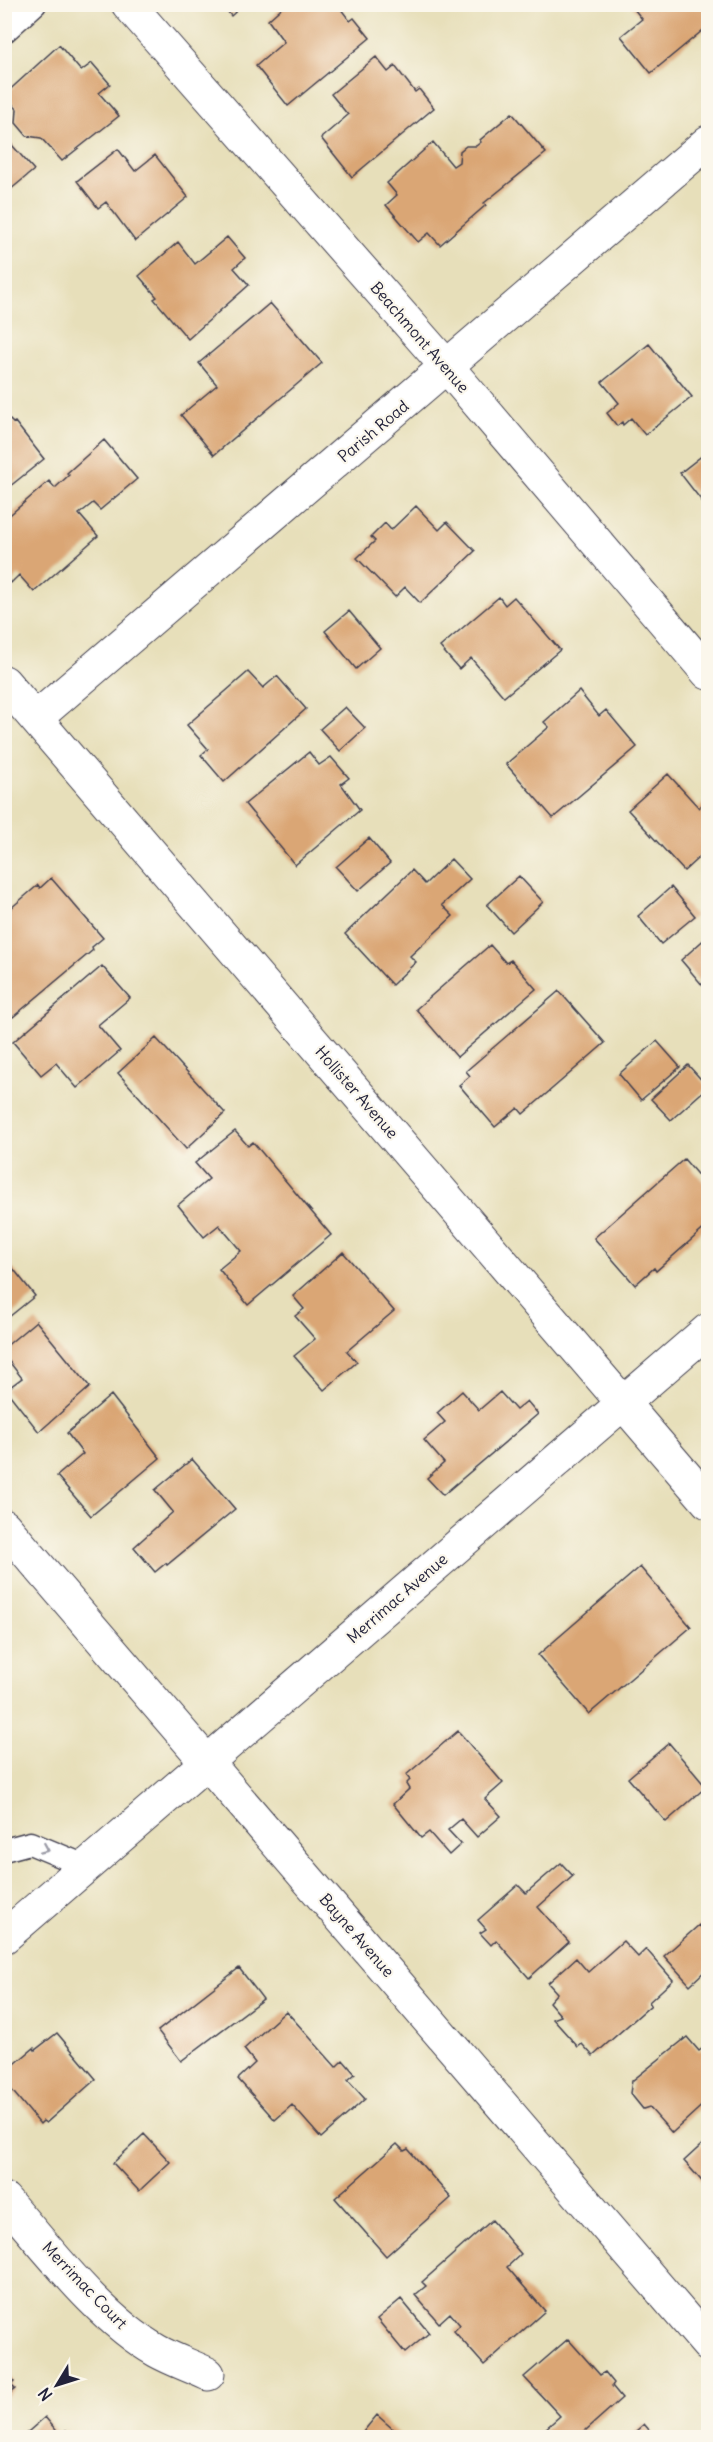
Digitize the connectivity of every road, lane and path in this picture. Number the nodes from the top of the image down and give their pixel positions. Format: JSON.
{"nodes":[{"id":1,"x":35,"y":4,"type":"edge"},
{"id":2,"x":128,"y":4,"type":"edge"},
{"id":3,"x":4,"y":32,"type":"edge"},
{"id":4,"x":708,"y":142,"type":"edge"},
{"id":5,"x":448,"y":368,"type":"junction"},
{"id":6,"x":708,"y":673,"type":"edge"},
{"id":7,"x":4,"y":682,"type":"edge"},
{"id":8,"x":36,"y":718,"type":"junction"},
{"id":9,"x":708,"y":1330,"type":"edge"},
{"id":10,"x":624,"y":1404,"type":"junction"},
{"id":11,"x":708,"y":1502,"type":"edge"},
{"id":12,"x":4,"y":1526,"type":"edge"},
{"id":13,"x":207,"y":1760,"type":"junction"},
{"id":14,"x":4,"y":1850,"type":"edge"},
{"id":15,"x":85,"y":1866,"type":"junction"},
{"id":16,"x":4,"y":1936,"type":"edge"},
{"id":17,"x":4,"y":2199,"type":"edge"},
{"id":18,"x":708,"y":2345,"type":"edge"},
{"id":19,"x":208,"y":2374,"type":"dead end"}],
"edges":[{"from":1,"to":3,"type":"lane"},
{"from":2,"to":5,"type":"street","name":"Beachmont Avenue"},
{"from":4,"to":5,"type":"street","name":"Parish Road"},
{"from":5,"to":6,"type":"street","name":"Beachmont Avenue"},
{"from":5,"to":8,"type":"street","name":"Parish Road"},
{"from":7,"to":8,"type":"street","name":"Hollister Avenue"},
{"from":8,"to":10,"type":"street","name":"Hollister Avenue"},
{"from":9,"to":10,"type":"street","name":"Merrimac Avenue"},
{"from":10,"to":11,"type":"street","name":"Hollister Avenue"},
{"from":10,"to":13,"type":"street","name":"Merrimac Avenue"},
{"from":12,"to":13,"type":"street","name":"Bayne Avenue"},
{"from":13,"to":15,"type":"street","name":"Merrimac Avenue"},
{"from":13,"to":18,"type":"street","name":"Bayne Avenue"},
{"from":14,"to":15,"type":"lane","one_way":true},
{"from":15,"to":16,"type":"street","name":"Merrimac Avenue"},
{"from":17,"to":19,"type":"street","name":"Merrimac Court"}]}
